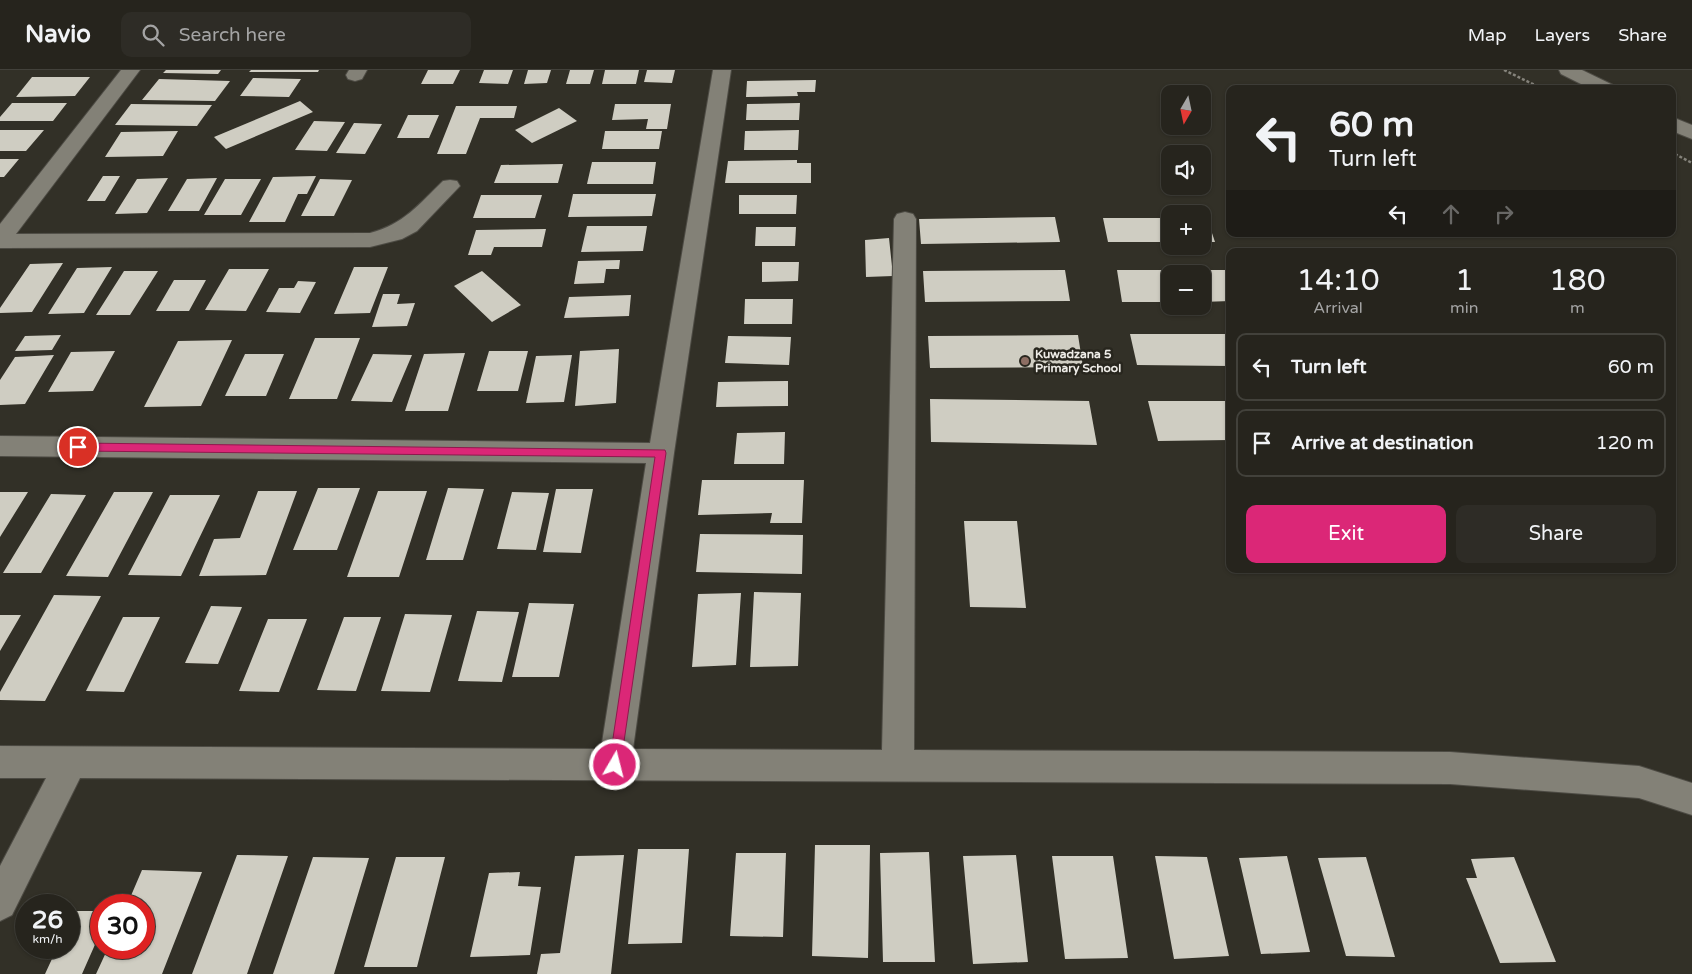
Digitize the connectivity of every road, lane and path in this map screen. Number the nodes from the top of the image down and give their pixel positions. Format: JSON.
{"nodes":[{"id":1,"x":131,"y":70,"type":"edge"},
{"id":2,"x":722,"y":70,"type":"edge"},
{"id":3,"x":1504,"y":70,"type":"edge"},
{"id":4,"x":1568,"y":70,"type":"edge"},
{"id":5,"x":1534,"y":85,"type":"edge"},
{"id":6,"x":1598,"y":85,"type":"edge"},
{"id":7,"x":1676,"y":125,"type":"edge"},
{"id":8,"x":1692,"y":133,"type":"edge"},
{"id":9,"x":1676,"y":155,"type":"edge"},
{"id":10,"x":1692,"y":163,"type":"edge"},
{"id":11,"x":450,"y":186,"type":"dead end"},
{"id":12,"x":905,"y":219,"type":"dead end"},
{"id":13,"x":0,"y":240,"type":"edge"},
{"id":14,"x":0,"y":446,"type":"edge"},
{"id":15,"x":661,"y":453,"type":"junction"},
{"id":16,"x":0,"y":762,"type":"edge"},
{"id":17,"x":71,"y":762,"type":"junction"},
{"id":18,"x":615,"y":765,"type":"junction"},
{"id":19,"x":898,"y":766,"type":"junction"},
{"id":20,"x":1692,"y":799,"type":"edge"},
{"id":21,"x":0,"y":903,"type":"edge"}],
"edges":[{"from":1,"to":13,"type":"street"},
{"from":2,"to":15,"type":"street"},
{"from":3,"to":5,"type":"path"},
{"from":4,"to":6,"type":"street"},
{"from":7,"to":8,"type":"street"},
{"from":9,"to":10,"type":"path"},
{"from":11,"to":13,"type":"street"},
{"from":12,"to":19,"type":"street"},
{"from":14,"to":15,"type":"street"},
{"from":15,"to":18,"type":"street"},
{"from":16,"to":17,"type":"street"},
{"from":17,"to":18,"type":"street"},
{"from":17,"to":21,"type":"street"},
{"from":18,"to":19,"type":"street"},
{"from":19,"to":20,"type":"street"}]}
